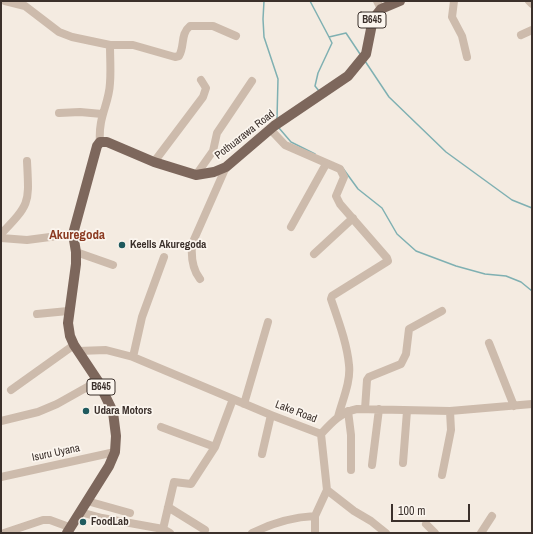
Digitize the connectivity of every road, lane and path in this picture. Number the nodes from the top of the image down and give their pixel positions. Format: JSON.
{"nodes":[{"id":1,"x":5,"y":1,"type":"edge"},
{"id":2,"x":400,"y":1,"type":"edge"},
{"id":3,"x":454,"y":1,"type":"edge"},
{"id":4,"x":529,"y":1,"type":"edge"},
{"id":5,"x":532,"y":4,"type":"edge"},
{"id":6,"x":379,"y":5,"type":"edge"},
{"id":7,"x":532,"y":30,"type":"edge"},
{"id":8,"x":521,"y":34,"type":"dead end"},
{"id":9,"x":236,"y":36,"type":"dead end"},
{"id":10,"x":110,"y":45,"type":"junction"},
{"id":11,"x":467,"y":57,"type":"dead end"},
{"id":12,"x":201,"y":80,"type":"dead end"},
{"id":13,"x":252,"y":81,"type":"dead end"},
{"id":14,"x":59,"y":113,"type":"dead end"},
{"id":15,"x":102,"y":114,"type":"junction"},
{"id":16,"x":272,"y":128,"type":"junction"},
{"id":17,"x":100,"y":142,"type":"junction"},
{"id":18,"x":27,"y":161,"type":"dead end"},
{"id":19,"x":154,"y":162,"type":"junction"},
{"id":20,"x":326,"y":164,"type":"junction"},
{"id":21,"x":226,"y":167,"type":"junction"},
{"id":22,"x":196,"y":175,"type":"junction"},
{"id":23,"x":353,"y":218,"type":"junction"},
{"id":24,"x":291,"y":227,"type":"dead end"},
{"id":25,"x":1,"y":234,"type":"edge"},
{"id":26,"x":73,"y":234,"type":"junction"},
{"id":27,"x":1,"y":238,"type":"edge"},
{"id":28,"x":76,"y":252,"type":"junction"},
{"id":29,"x":314,"y":254,"type":"dead end"},
{"id":30,"x":164,"y":257,"type":"dead end"},
{"id":31,"x":114,"y":265,"type":"dead end"},
{"id":32,"x":200,"y":279,"type":"dead end"},
{"id":33,"x":68,"y":311,"type":"junction"},
{"id":34,"x":442,"y":311,"type":"dead end"},
{"id":35,"x":37,"y":314,"type":"dead end"},
{"id":36,"x":268,"y":322,"type":"dead end"},
{"id":37,"x":489,"y":343,"type":"dead end"},
{"id":38,"x":76,"y":348,"type":"junction"},
{"id":39,"x":133,"y":357,"type":"junction"},
{"id":40,"x":98,"y":380,"type":"junction"},
{"id":41,"x":11,"y":390,"type":"dead end"},
{"id":42,"x":233,"y":399,"type":"junction"},
{"id":43,"x":244,"y":404,"type":"junction"},
{"id":44,"x":532,"y":404,"type":"edge"},
{"id":45,"x":514,"y":406,"type":"junction"},
{"id":46,"x":365,"y":408,"type":"junction"},
{"id":47,"x":379,"y":409,"type":"junction"},
{"id":48,"x":348,"y":411,"type":"junction"},
{"id":49,"x":407,"y":411,"type":"junction"},
{"id":50,"x":450,"y":411,"type":"junction"},
{"id":51,"x":271,"y":415,"type":"junction"},
{"id":52,"x":338,"y":417,"type":"junction"},
{"id":53,"x":1,"y":421,"type":"edge"},
{"id":54,"x":162,"y":427,"type":"dead end"},
{"id":55,"x":321,"y":434,"type":"junction"},
{"id":56,"x":215,"y":447,"type":"junction"},
{"id":57,"x":115,"y":452,"type":"junction"},
{"id":58,"x":262,"y":454,"type":"dead end"},
{"id":59,"x":403,"y":463,"type":"dead end"},
{"id":60,"x":372,"y":465,"type":"dead end"},
{"id":61,"x":351,"y":470,"type":"dead end"},
{"id":62,"x":442,"y":475,"type":"dead end"},
{"id":63,"x":1,"y":476,"type":"edge"},
{"id":64,"x":327,"y":490,"type":"junction"},
{"id":65,"x":87,"y":501,"type":"junction"},
{"id":66,"x":168,"y":507,"type":"junction"},
{"id":67,"x":80,"y":512,"type":"junction"},
{"id":68,"x":130,"y":513,"type":"dead end"},
{"id":69,"x":315,"y":516,"type":"junction"},
{"id":70,"x":492,"y":516,"type":"dead end"},
{"id":71,"x":426,"y":524,"type":"dead end"},
{"id":72,"x":68,"y":530,"type":"edge"},
{"id":73,"x":205,"y":530,"type":"dead end"},
{"id":74,"x":167,"y":531,"type":"edge"},
{"id":75,"x":4,"y":533,"type":"edge"},
{"id":76,"x":252,"y":533,"type":"edge"},
{"id":77,"x":315,"y":533,"type":"edge"},
{"id":78,"x":386,"y":533,"type":"edge"},
{"id":79,"x":435,"y":533,"type":"edge"},
{"id":80,"x":481,"y":533,"type":"edge"}],
"edges":[{"from":1,"to":10,"type":"street"},
{"from":2,"to":6,"type":"main road","name":"Pothuarawa Road","number":"B645"},
{"from":3,"to":11,"type":"street"},
{"from":4,"to":5,"type":"street"},
{"from":6,"to":16,"type":"main road","name":"Pothuarawa Road","number":"B645"},
{"from":7,"to":8,"type":"street"},
{"from":9,"to":10,"type":"street"},
{"from":10,"to":15,"type":"street"},
{"from":12,"to":19,"type":"street"},
{"from":13,"to":22,"type":"street"},
{"from":14,"to":15,"type":"street"},
{"from":15,"to":17,"type":"street"},
{"from":16,"to":20,"type":"street"},
{"from":16,"to":21,"type":"main road","name":"Pothuarawa Road","number":"B645"},
{"from":17,"to":19,"type":"main road","name":"Pothuarawa Road","number":"B645"},
{"from":17,"to":26,"type":"main road","number":"B645"},
{"from":18,"to":25,"type":"street"},
{"from":19,"to":22,"type":"main road","name":"Pothuarawa Road","number":"B645"},
{"from":20,"to":23,"type":"street"},
{"from":20,"to":24,"type":"street"},
{"from":21,"to":22,"type":"main road","name":"Pothuarawa Road","number":"B645"},
{"from":21,"to":32,"type":"street"},
{"from":23,"to":29,"type":"street"},
{"from":23,"to":52,"type":"street"},
{"from":26,"to":27,"type":"street"},
{"from":26,"to":28,"type":"main road","number":"B645"},
{"from":28,"to":31,"type":"street"},
{"from":28,"to":33,"type":"main road","number":"B645"},
{"from":30,"to":39,"type":"street"},
{"from":33,"to":35,"type":"street"},
{"from":33,"to":38,"type":"main road","number":"B645"},
{"from":34,"to":46,"type":"street"},
{"from":36,"to":43,"type":"street"},
{"from":37,"to":45,"type":"street"},
{"from":38,"to":39,"type":"street","name":"Lake Road"},
{"from":38,"to":40,"type":"main road","number":"B645"},
{"from":38,"to":41,"type":"street"},
{"from":39,"to":42,"type":"street","name":"Lake Road"},
{"from":40,"to":53,"type":"street"},
{"from":40,"to":57,"type":"main road","number":"B645"},
{"from":42,"to":43,"type":"street","name":"Lake Road"},
{"from":42,"to":56,"type":"street"},
{"from":43,"to":51,"type":"street","name":"Lake Road"},
{"from":44,"to":45,"type":"street","name":"Lake Road"},
{"from":45,"to":50,"type":"street","name":"Lake Road"},
{"from":46,"to":47,"type":"street","name":"Lake Road"},
{"from":46,"to":48,"type":"street","name":"Lake Road"},
{"from":47,"to":49,"type":"street","name":"Lake Road"},
{"from":47,"to":60,"type":"street"},
{"from":48,"to":52,"type":"street","name":"Lake Road"},
{"from":48,"to":61,"type":"street"},
{"from":49,"to":50,"type":"street","name":"Lake Road"},
{"from":49,"to":59,"type":"street"},
{"from":50,"to":62,"type":"street"},
{"from":51,"to":55,"type":"street","name":"Lake Road"},
{"from":51,"to":58,"type":"street"},
{"from":52,"to":55,"type":"street","name":"Lake Road"},
{"from":54,"to":56,"type":"street"},
{"from":55,"to":64,"type":"street"},
{"from":56,"to":66,"type":"street"},
{"from":57,"to":63,"type":"street","name":"Isuru Uyana"},
{"from":57,"to":65,"type":"main road","number":"B645"},
{"from":64,"to":69,"type":"street"},
{"from":64,"to":78,"type":"street"},
{"from":65,"to":67,"type":"main road","number":"B645"},
{"from":65,"to":68,"type":"street"},
{"from":66,"to":73,"type":"street"},
{"from":66,"to":74,"type":"street"},
{"from":67,"to":72,"type":"main road","number":"B645"},
{"from":67,"to":74,"type":"street"},
{"from":69,"to":76,"type":"street"},
{"from":69,"to":77,"type":"street"},
{"from":70,"to":80,"type":"street"},
{"from":71,"to":79,"type":"street"},
{"from":72,"to":75,"type":"street"}]}
